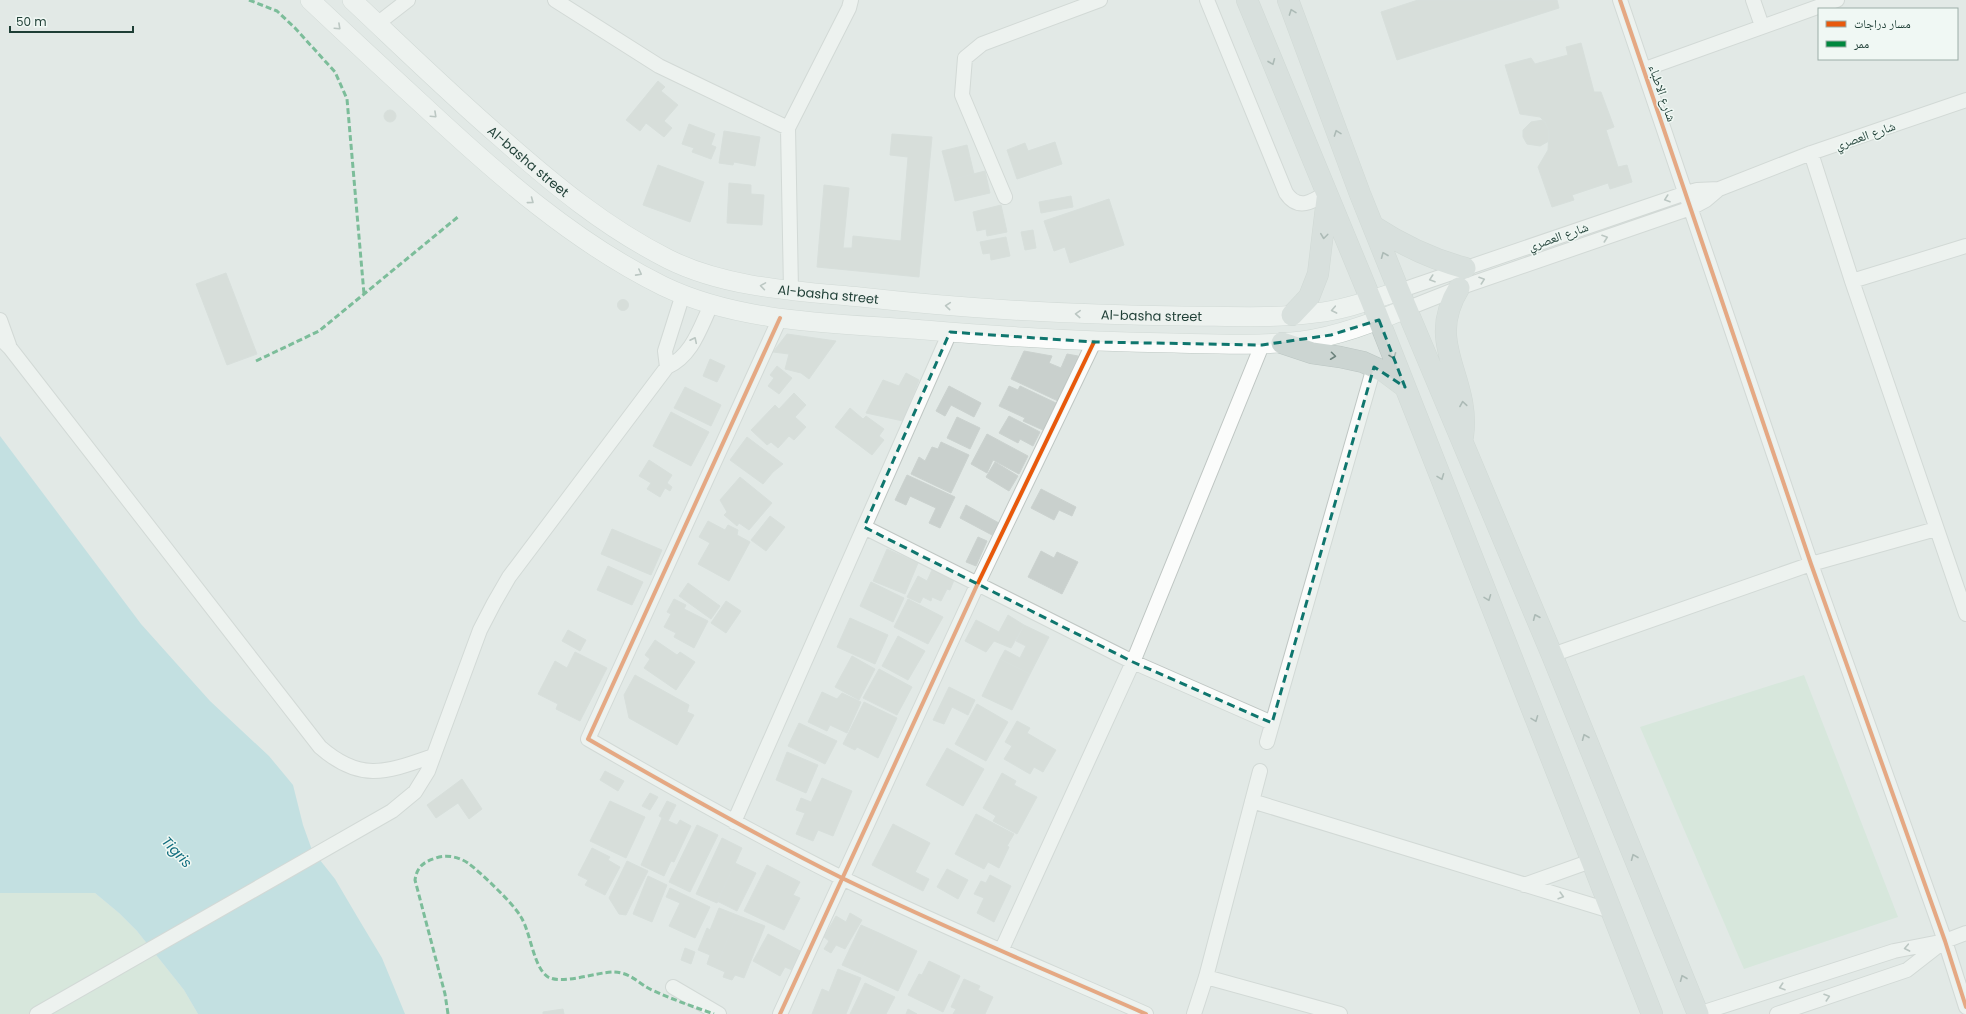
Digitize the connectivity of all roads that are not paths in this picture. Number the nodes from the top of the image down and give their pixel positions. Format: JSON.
{"nodes":[{"id":1,"x":310,"y":0,"type":"edge"},
{"id":2,"x":352,"y":0,"type":"edge"},
{"id":3,"x":408,"y":0,"type":"edge"},
{"id":4,"x":555,"y":0,"type":"edge"},
{"id":5,"x":852,"y":0,"type":"edge"},
{"id":6,"x":1100,"y":0,"type":"edge"},
{"id":7,"x":1207,"y":0,"type":"edge"},
{"id":8,"x":1247,"y":0,"type":"edge"},
{"id":9,"x":1288,"y":0,"type":"edge"},
{"id":10,"x":1620,"y":0,"type":"edge"},
{"id":11,"x":1753,"y":0,"type":"edge"},
{"id":12,"x":1837,"y":0,"type":"edge"},
{"id":13,"x":377,"y":24,"type":"junction"},
{"id":14,"x":1762,"y":26,"type":"junction"},
{"id":15,"x":1645,"y":69,"type":"junction"},
{"id":16,"x":1966,"y":100,"type":"edge"},
{"id":17,"x":788,"y":128,"type":"junction"},
{"id":18,"x":1811,"y":153,"type":"junction"},
{"id":19,"x":1719,"y":189,"type":"junction"},
{"id":20,"x":1686,"y":192,"type":"junction"},
{"id":21,"x":1326,"y":195,"type":"junction"},
{"id":22,"x":1005,"y":197,"type":"dead end"},
{"id":23,"x":1691,"y":208,"type":"junction"},
{"id":24,"x":1372,"y":226,"type":"junction"},
{"id":25,"x":1966,"y":246,"type":"edge"},
{"id":26,"x":1465,"y":268,"type":"junction"},
{"id":27,"x":1852,"y":281,"type":"junction"},
{"id":28,"x":1459,"y":288,"type":"junction"},
{"id":29,"x":791,"y":290,"type":"junction"},
{"id":30,"x":683,"y":294,"type":"junction"},
{"id":31,"x":1371,"y":300,"type":"junction"},
{"id":32,"x":1403,"y":300,"type":"junction"},
{"id":33,"x":711,"y":305,"type":"junction"},
{"id":34,"x":1292,"y":315,"type":"junction"},
{"id":35,"x":780,"y":318,"type":"junction"},
{"id":36,"x":0,"y":320,"type":"edge"},
{"id":37,"x":1379,"y":320,"type":"junction"},
{"id":38,"x":950,"y":332,"type":"junction"},
{"id":39,"x":1094,"y":342,"type":"junction"},
{"id":40,"x":5,"y":343,"type":"edge"},
{"id":41,"x":1272,"y":344,"type":"junction"},
{"id":42,"x":667,"y":367,"type":"junction"},
{"id":43,"x":1374,"y":367,"type":"junction"},
{"id":44,"x":1405,"y":387,"type":"junction"},
{"id":45,"x":1463,"y":442,"type":"junction"},
{"id":46,"x":864,"y":527,"type":"junction"},
{"id":47,"x":1936,"y":529,"type":"junction"},
{"id":48,"x":1811,"y":564,"type":"junction"},
{"id":49,"x":978,"y":583,"type":"junction"},
{"id":50,"x":1966,"y":614,"type":"edge"},
{"id":51,"x":1552,"y":655,"type":"junction"},
{"id":52,"x":1133,"y":662,"type":"junction"},
{"id":53,"x":1272,"y":723,"type":"junction"},
{"id":54,"x":1267,"y":742,"type":"dead end"},
{"id":55,"x":433,"y":756,"type":"junction"},
{"id":56,"x":1260,"y":771,"type":"dead end"},
{"id":57,"x":1252,"y":801,"type":"junction"},
{"id":58,"x":734,"y":822,"type":"junction"},
{"id":59,"x":1591,"y":861,"type":"junction"},
{"id":60,"x":841,"y":877,"type":"junction"},
{"id":61,"x":1524,"y":885,"type":"junction"},
{"id":62,"x":1612,"y":911,"type":"junction"},
{"id":63,"x":1966,"y":933,"type":"edge"},
{"id":64,"x":1945,"y":941,"type":"junction"},
{"id":65,"x":1001,"y":951,"type":"junction"},
{"id":66,"x":1206,"y":977,"type":"junction"},
{"id":67,"x":673,"y":986,"type":"dead end"},
{"id":68,"x":1966,"y":1008,"type":"edge"},
{"id":69,"x":37,"y":1014,"type":"edge"},
{"id":70,"x":719,"y":1014,"type":"edge"},
{"id":71,"x":780,"y":1014,"type":"edge"},
{"id":72,"x":1146,"y":1014,"type":"edge"},
{"id":73,"x":1194,"y":1014,"type":"edge"},
{"id":74,"x":1340,"y":1014,"type":"edge"},
{"id":75,"x":1652,"y":1014,"type":"edge"},
{"id":76,"x":1698,"y":1014,"type":"edge"},
{"id":77,"x":1777,"y":1014,"type":"edge"}],
"edges":[{"from":1,"to":30,"type":"main road","one_way":true},
{"from":2,"to":13,"type":"main road","name":"Al-basha street"},
{"from":3,"to":13,"type":"street"},
{"from":4,"to":17,"type":"street"},
{"from":5,"to":17,"type":"street"},
{"from":6,"to":22,"type":"street"},
{"from":7,"to":21,"type":"street"},
{"from":8,"to":21,"type":"main road","one_way":true},
{"from":24,"to":9,"type":"main road","one_way":true},
{"from":10,"to":15,"type":"street","name":"شارع الاطباء"},
{"from":11,"to":14,"type":"street"},
{"from":12,"to":14,"type":"street"},
{"from":29,"to":13,"type":"main road","name":"Al-basha street","one_way":true},
{"from":14,"to":15,"type":"street"},
{"from":15,"to":20,"type":"street","name":"شارع الاطباء"},
{"from":16,"to":18,"type":"street","name":"شارع العصري"},
{"from":17,"to":29,"type":"street"},
{"from":18,"to":19,"type":"street","name":"شارع العصري"},
{"from":18,"to":27,"type":"street"},
{"from":19,"to":20,"type":"street","name":"شارع العصري"},
{"from":19,"to":23,"type":"street","name":"شارع العصري"},
{"from":20,"to":23,"type":"street","name":"شارع الاطباء"},
{"from":20,"to":26,"type":"street","name":"شارع العصري","one_way":true},
{"from":21,"to":31,"type":"main road"},
{"from":21,"to":34,"type":"main road","one_way":true},
{"from":28,"to":23,"type":"street","name":"شارع العصري","one_way":true},
{"from":23,"to":48,"type":"street","name":"شارع الاطباء"},
{"from":24,"to":26,"type":"main road"},
{"from":32,"to":24,"type":"main road","one_way":true},
{"from":25,"to":27,"type":"street"},
{"from":26,"to":32,"type":"street","name":"شارع العصري","one_way":true},
{"from":27,"to":47,"type":"street"},
{"from":28,"to":32,"type":"street","name":"شارع العصري"},
{"from":45,"to":28,"type":"main road","one_way":true},
{"from":34,"to":29,"type":"main road","name":"Al-basha street","one_way":true},
{"from":30,"to":33,"type":"main road"},
{"from":30,"to":42,"type":"street"},
{"from":31,"to":32,"type":"main road","name":"Al-basha street"},
{"from":31,"to":34,"type":"main road","name":"Al-basha street","one_way":true},
{"from":31,"to":37,"type":"main road"},
{"from":32,"to":37,"type":"main road"},
{"from":32,"to":45,"type":"main road"},
{"from":33,"to":35,"type":"main road"},
{"from":42,"to":33,"type":"street","one_way":true},
{"from":35,"to":38,"type":"main road"},
{"from":35,"to":58,"type":"street"},
{"from":36,"to":40,"type":"street"},
{"from":37,"to":41,"type":"main road"},
{"from":37,"to":44,"type":"main road","one_way":true},
{"from":38,"to":39,"type":"main road"},
{"from":38,"to":46,"type":"street"},
{"from":39,"to":41,"type":"main road"},
{"from":39,"to":49,"type":"street"},
{"from":40,"to":55,"type":"street"},
{"from":41,"to":43,"type":"main road","one_way":true},
{"from":41,"to":52,"type":"street"},
{"from":42,"to":55,"type":"street"},
{"from":43,"to":44,"type":"main road"},
{"from":43,"to":53,"type":"street"},
{"from":44,"to":59,"type":"main road","one_way":true},
{"from":51,"to":45,"type":"main road","one_way":true},
{"from":46,"to":49,"type":"street"},
{"from":46,"to":58,"type":"street"},
{"from":47,"to":48,"type":"street"},
{"from":47,"to":50,"type":"street"},
{"from":48,"to":51,"type":"street"},
{"from":48,"to":64,"type":"street","name":"شارع الاطباء"},
{"from":49,"to":52,"type":"street"},
{"from":49,"to":60,"type":"street"},
{"from":76,"to":51,"type":"main road","one_way":true},
{"from":52,"to":53,"type":"street"},
{"from":52,"to":65,"type":"street"},
{"from":53,"to":54,"type":"street"},
{"from":55,"to":69,"type":"street"},
{"from":56,"to":57,"type":"street"},
{"from":57,"to":61,"type":"street"},
{"from":57,"to":66,"type":"street"},
{"from":58,"to":60,"type":"street"},
{"from":59,"to":61,"type":"street"},
{"from":59,"to":62,"type":"main road"},
{"from":60,"to":65,"type":"street"},
{"from":60,"to":71,"type":"street"},
{"from":61,"to":62,"type":"street","one_way":true},
{"from":62,"to":75,"type":"main road"},
{"from":63,"to":64,"type":"street"},
{"from":64,"to":68,"type":"street","name":"شارع الاطباء"},
{"from":64,"to":76,"type":"street","one_way":true},
{"from":77,"to":64,"type":"street","one_way":true},
{"from":65,"to":72,"type":"street"},
{"from":66,"to":73,"type":"street"},
{"from":66,"to":74,"type":"street"},
{"from":67,"to":70,"type":"street"}]}
